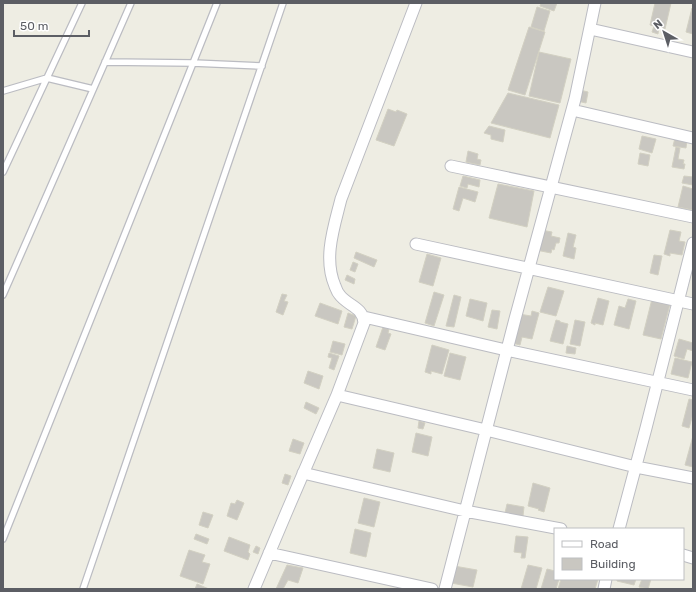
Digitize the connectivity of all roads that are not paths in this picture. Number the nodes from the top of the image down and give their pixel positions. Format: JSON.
{"nodes":[{"id":1,"x":82,"y":3,"type":"edge"},
{"id":2,"x":131,"y":3,"type":"edge"},
{"id":3,"x":217,"y":3,"type":"edge"},
{"id":4,"x":283,"y":3,"type":"edge"},
{"id":5,"x":416,"y":3,"type":"edge"},
{"id":6,"x":595,"y":3,"type":"edge"},
{"id":7,"x":590,"y":29,"type":"junction"},
{"id":8,"x":693,"y":52,"type":"edge"},
{"id":9,"x":105,"y":62,"type":"junction"},
{"id":10,"x":193,"y":63,"type":"junction"},
{"id":11,"x":262,"y":66,"type":"junction"},
{"id":12,"x":47,"y":78,"type":"junction"},
{"id":13,"x":93,"y":89,"type":"junction"},
{"id":14,"x":3,"y":91,"type":"edge"},
{"id":15,"x":572,"y":110,"type":"junction"},
{"id":16,"x":693,"y":138,"type":"edge"},
{"id":17,"x":451,"y":166,"type":"dead end"},
{"id":18,"x":3,"y":172,"type":"edge"},
{"id":19,"x":551,"y":187,"type":"junction"},
{"id":20,"x":693,"y":217,"type":"edge"},
{"id":21,"x":693,"y":243,"type":"edge"},
{"id":22,"x":416,"y":244,"type":"dead end"},
{"id":23,"x":528,"y":268,"type":"junction"},
{"id":24,"x":3,"y":295,"type":"edge"},
{"id":25,"x":678,"y":300,"type":"junction"},
{"id":26,"x":693,"y":304,"type":"edge"},
{"id":27,"x":364,"y":317,"type":"junction"},
{"id":28,"x":506,"y":350,"type":"junction"},
{"id":29,"x":658,"y":383,"type":"junction"},
{"id":30,"x":693,"y":390,"type":"edge"},
{"id":31,"x":337,"y":395,"type":"junction"},
{"id":32,"x":486,"y":430,"type":"junction"},
{"id":33,"x":636,"y":467,"type":"junction"},
{"id":34,"x":303,"y":473,"type":"junction"},
{"id":35,"x":693,"y":478,"type":"edge"},
{"id":36,"x":465,"y":511,"type":"junction"},
{"id":37,"x":557,"y":528,"type":"edge"},
{"id":38,"x":620,"y":528,"type":"edge"},
{"id":39,"x":3,"y":539,"type":"edge"},
{"id":40,"x":270,"y":553,"type":"junction"},
{"id":41,"x":83,"y":589,"type":"edge"},
{"id":42,"x":254,"y":589,"type":"edge"},
{"id":43,"x":432,"y":589,"type":"edge"},
{"id":44,"x":445,"y":589,"type":"edge"}],
"edges":[{"from":1,"to":12,"type":"lane"},
{"from":2,"to":9,"type":"lane"},
{"from":3,"to":10,"type":"lane"},
{"from":4,"to":11,"type":"lane"},
{"from":5,"to":27,"type":"street"},
{"from":6,"to":7,"type":"street"},
{"from":7,"to":8,"type":"street"},
{"from":7,"to":15,"type":"street"},
{"from":9,"to":10,"type":"lane"},
{"from":9,"to":13,"type":"lane"},
{"from":10,"to":11,"type":"lane"},
{"from":10,"to":39,"type":"lane"},
{"from":11,"to":41,"type":"lane"},
{"from":12,"to":13,"type":"lane"},
{"from":12,"to":14,"type":"lane"},
{"from":12,"to":18,"type":"lane"},
{"from":13,"to":24,"type":"lane"},
{"from":15,"to":16,"type":"street"},
{"from":15,"to":19,"type":"street"},
{"from":17,"to":19,"type":"street"},
{"from":19,"to":20,"type":"street"},
{"from":19,"to":23,"type":"street"},
{"from":21,"to":25,"type":"street"},
{"from":22,"to":23,"type":"street"},
{"from":23,"to":25,"type":"street"},
{"from":23,"to":28,"type":"street"},
{"from":25,"to":26,"type":"street"},
{"from":25,"to":29,"type":"street"},
{"from":27,"to":28,"type":"street"},
{"from":27,"to":31,"type":"street"},
{"from":28,"to":29,"type":"street"},
{"from":28,"to":32,"type":"street"},
{"from":29,"to":30,"type":"street"},
{"from":29,"to":33,"type":"street"},
{"from":31,"to":32,"type":"street"},
{"from":31,"to":34,"type":"street"},
{"from":32,"to":33,"type":"street"},
{"from":32,"to":36,"type":"street"},
{"from":33,"to":35,"type":"street"},
{"from":33,"to":38,"type":"street"},
{"from":34,"to":36,"type":"street"},
{"from":34,"to":40,"type":"street"},
{"from":36,"to":37,"type":"street"},
{"from":36,"to":44,"type":"street"},
{"from":40,"to":42,"type":"street"},
{"from":40,"to":43,"type":"street"}]}
